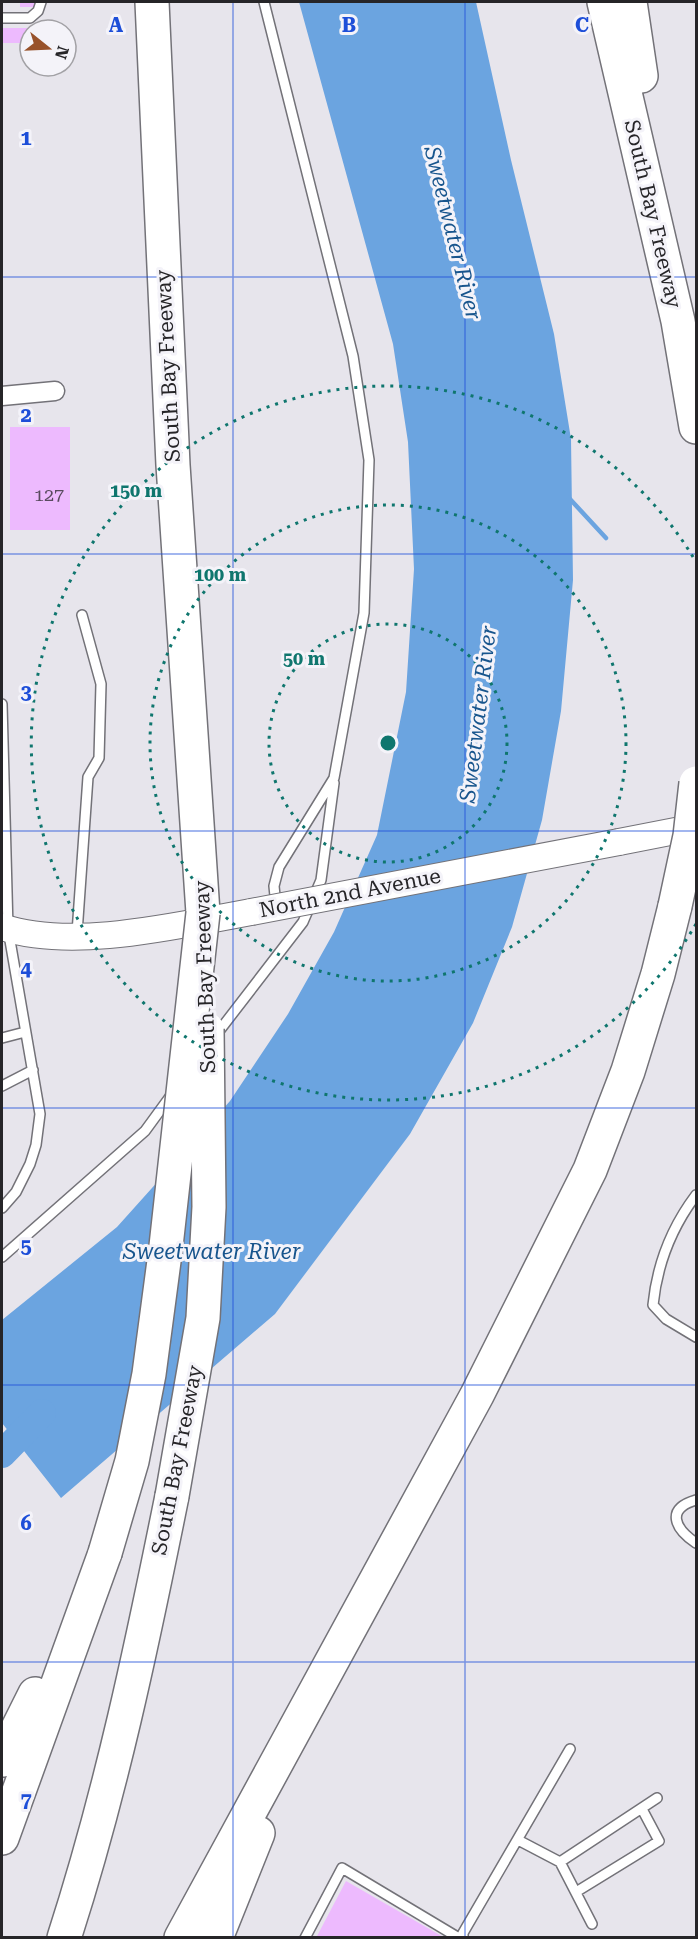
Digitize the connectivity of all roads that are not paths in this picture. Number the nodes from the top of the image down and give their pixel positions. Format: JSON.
{"nodes":[{"id":1,"x":41,"y":2,"type":"edge"},
{"id":2,"x":152,"y":2,"type":"edge"},
{"id":3,"x":264,"y":2,"type":"edge"},
{"id":4,"x":603,"y":2,"type":"edge"},
{"id":5,"x":630,"y":2,"type":"edge"},
{"id":6,"x":2,"y":18,"type":"edge"},
{"id":7,"x":643,"y":170,"type":"junction"},
{"id":8,"x":55,"y":391,"type":"dead end"},
{"id":9,"x":2,"y":396,"type":"edge"},
{"id":10,"x":696,"y":427,"type":"edge"},
{"id":11,"x":82,"y":615,"type":"dead end"},
{"id":12,"x":2,"y":704,"type":"edge"},
{"id":13,"x":334,"y":778,"type":"junction"},
{"id":14,"x":696,"y":783,"type":"edge"},
{"id":15,"x":696,"y":826,"type":"edge"},
{"id":16,"x":202,"y":898,"type":"junction"},
{"id":17,"x":276,"y":907,"type":"junction"},
{"id":18,"x":5,"y":928,"type":"edge"},
{"id":19,"x":77,"y":936,"type":"junction"},
{"id":20,"x":26,"y":1032,"type":"junction"},
{"id":21,"x":2,"y":1038,"type":"edge"},
{"id":22,"x":33,"y":1070,"type":"junction"},
{"id":23,"x":2,"y":1086,"type":"edge"},
{"id":24,"x":696,"y":1195,"type":"edge"},
{"id":25,"x":2,"y":1208,"type":"edge"},
{"id":26,"x":2,"y":1257,"type":"edge"},
{"id":27,"x":696,"y":1337,"type":"edge"},
{"id":28,"x":696,"y":1500,"type":"edge"},
{"id":29,"x":696,"y":1543,"type":"edge"},
{"id":30,"x":89,"y":1598,"type":"junction"},
{"id":31,"x":312,"y":1699,"type":"junction"},
{"id":32,"x":570,"y":1749,"type":"dead end"},
{"id":33,"x":2,"y":1760,"type":"edge"},
{"id":34,"x":657,"y":1798,"type":"dead end"},
{"id":35,"x":642,"y":1809,"type":"junction"},
{"id":36,"x":2,"y":1838,"type":"edge"},
{"id":37,"x":518,"y":1840,"type":"junction"},
{"id":38,"x":560,"y":1862,"type":"junction"},
{"id":39,"x":576,"y":1892,"type":"junction"},
{"id":40,"x":592,"y":1924,"type":"dead end"},
{"id":41,"x":64,"y":1938,"type":"edge"},
{"id":42,"x":181,"y":1938,"type":"edge"},
{"id":43,"x":216,"y":1938,"type":"edge"},
{"id":44,"x":305,"y":1938,"type":"edge"},
{"id":45,"x":461,"y":1938,"type":"edge"}],
"edges":[{"from":1,"to":6,"type":"lane"},
{"from":2,"to":16,"type":"highway","name":"South Bay Freeway"},
{"from":3,"to":13,"type":"lane"},
{"from":4,"to":7,"type":"highway","name":"South Bay Freeway"},
{"from":5,"to":7,"type":"highway"},
{"from":7,"to":10,"type":"highway","name":"South Bay Freeway"},
{"from":8,"to":9,"type":"street"},
{"from":11,"to":19,"type":"lane"},
{"from":12,"to":18,"type":"lane"},
{"from":13,"to":17,"type":"lane"},
{"from":13,"to":26,"type":"lane"},
{"from":14,"to":31,"type":"highway","bridge":true},
{"from":15,"to":17,"type":"street","name":"North 2nd Avenue","bridge":true},
{"from":16,"to":30,"type":"highway","bridge":true},
{"from":16,"to":41,"type":"highway","name":"South Bay Freeway","bridge":true},
{"from":17,"to":19,"type":"street","name":"North 2nd Avenue","bridge":true},
{"from":18,"to":19,"type":"street","name":"North 2nd Avenue"},
{"from":18,"to":20,"type":"lane"},
{"from":20,"to":21,"type":"lane"},
{"from":20,"to":22,"type":"lane"},
{"from":22,"to":23,"type":"lane"},
{"from":22,"to":25,"type":"lane"},
{"from":24,"to":27,"type":"lane"},
{"from":28,"to":29,"type":"lane"},
{"from":30,"to":33,"type":"highway"},
{"from":30,"to":36,"type":"highway"},
{"from":31,"to":42,"type":"highway"},
{"from":31,"to":43,"type":"highway"},
{"from":32,"to":37,"type":"lane"},
{"from":34,"to":35,"type":"lane"},
{"from":35,"to":38,"type":"lane"},
{"from":35,"to":39,"type":"lane"},
{"from":37,"to":38,"type":"lane"},
{"from":37,"to":45,"type":"lane"},
{"from":38,"to":39,"type":"lane"},
{"from":39,"to":40,"type":"lane"},
{"from":44,"to":45,"type":"lane"}]}
